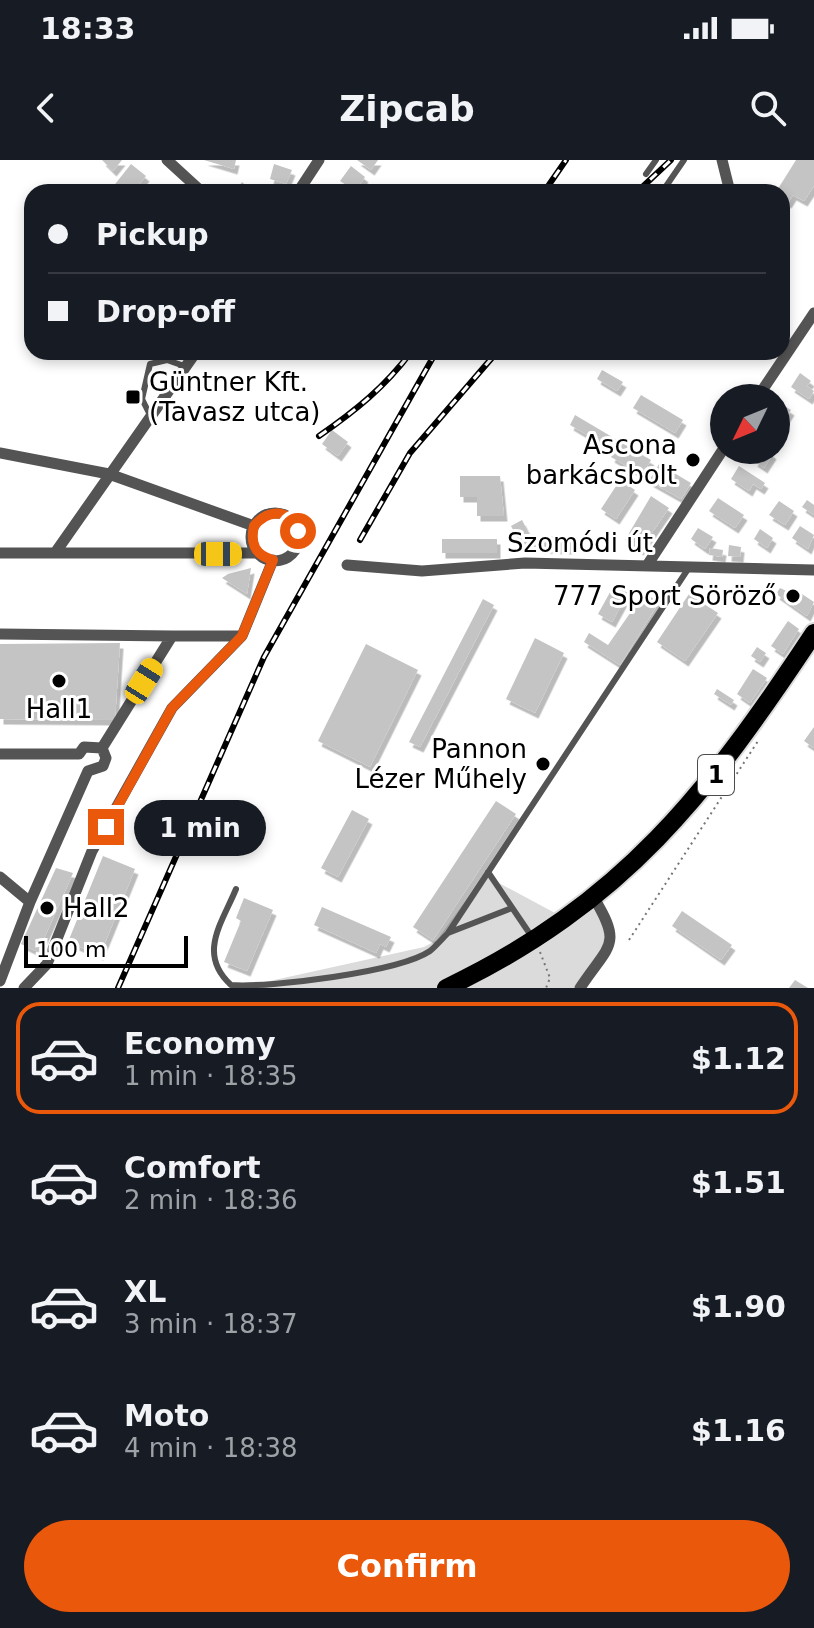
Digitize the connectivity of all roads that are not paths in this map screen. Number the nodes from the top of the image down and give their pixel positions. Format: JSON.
{"nodes":[{"id":1,"x":319,"y":160,"type":"edge"},
{"id":2,"x":656,"y":160,"type":"edge"},
{"id":3,"x":684,"y":160,"type":"edge"},
{"id":4,"x":722,"y":160,"type":"edge"},
{"id":5,"x":175,"y":163,"type":"edge"},
{"id":6,"x":646,"y":174,"type":"dead end"},
{"id":7,"x":195,"y":184,"type":"edge"},
{"id":8,"x":303,"y":184,"type":"edge"},
{"id":9,"x":668,"y":184,"type":"edge"},
{"id":10,"x":728,"y":184,"type":"edge"},
{"id":11,"x":814,"y":313,"type":"edge"},
{"id":12,"x":790,"y":349,"type":"edge"},
{"id":13,"x":191,"y":360,"type":"edge"},
{"id":14,"x":777,"y":360,"type":"edge"},
{"id":15,"x":782,"y":360,"type":"edge"},
{"id":16,"x":779,"y":365,"type":"junction"},
{"id":17,"x":187,"y":367,"type":"junction"},
{"id":18,"x":766,"y":384,"type":"edge"},
{"id":19,"x":151,"y":412,"type":"junction"},
{"id":20,"x":0,"y":453,"type":"edge"},
{"id":21,"x":714,"y":464,"type":"edge"},
{"id":22,"x":109,"y":474,"type":"junction"},
{"id":23,"x":252,"y":532,"type":"junction"},
{"id":24,"x":0,"y":553,"type":"edge"},
{"id":25,"x":55,"y":553,"type":"junction"},
{"id":26,"x":258,"y":553,"type":"junction"},
{"id":27,"x":218,"y":554,"type":"junction"},
{"id":28,"x":273,"y":560,"type":"junction"},
{"id":29,"x":648,"y":564,"type":"junction"},
{"id":30,"x":347,"y":565,"type":"dead end"},
{"id":31,"x":690,"y":566,"type":"junction"},
{"id":32,"x":814,"y":570,"type":"edge"},
{"id":33,"x":814,"y":633,"type":"edge"},
{"id":34,"x":0,"y":634,"type":"edge"},
{"id":35,"x":172,"y":636,"type":"junction"},
{"id":36,"x":242,"y":636,"type":"junction"},
{"id":37,"x":102,"y":748,"type":"junction"},
{"id":38,"x":0,"y":754,"type":"edge"},
{"id":39,"x":79,"y":754,"type":"junction"},
{"id":40,"x":88,"y":771,"type":"junction"},
{"id":41,"x":488,"y":872,"type":"junction"},
{"id":42,"x":0,"y":877,"type":"edge"},
{"id":43,"x":236,"y":889,"type":"dead end"},
{"id":44,"x":594,"y":898,"type":"junction"},
{"id":45,"x":30,"y":902,"type":"junction"},
{"id":46,"x":512,"y":908,"type":"junction"},
{"id":47,"x":448,"y":933,"type":"junction"},
{"id":48,"x":534,"y":940,"type":"junction"},
{"id":49,"x":0,"y":981,"type":"edge"},
{"id":50,"x":24,"y":988,"type":"edge"},
{"id":51,"x":446,"y":988,"type":"edge"},
{"id":52,"x":580,"y":988,"type":"edge"}],
"edges":[{"from":1,"to":8,"type":"street"},
{"from":2,"to":6,"type":"lane"},
{"from":3,"to":9,"type":"lane"},
{"from":4,"to":10,"type":"street"},
{"from":5,"to":7,"type":"street"},
{"from":11,"to":12,"type":"street"},
{"from":13,"to":17,"type":"street"},
{"from":14,"to":16,"type":"street"},
{"from":15,"to":16,"type":"street"},
{"from":16,"to":18,"type":"street"},
{"from":17,"to":19,"type":"street"},
{"from":17,"to":19,"type":"lane"},
{"from":19,"to":22,"type":"street"},
{"from":20,"to":22,"type":"street"},
{"from":21,"to":29,"type":"street"},
{"from":22,"to":23,"type":"street"},
{"from":22,"to":25,"type":"street"},
{"from":23,"to":26,"type":"street"},
{"from":23,"to":27,"type":"street"},
{"from":23,"to":28,"type":"street"},
{"from":24,"to":25,"type":"street"},
{"from":25,"to":27,"type":"street"},
{"from":26,"to":27,"type":"street"},
{"from":26,"to":28,"type":"street"},
{"from":28,"to":36,"type":"street"},
{"from":29,"to":30,"type":"street","name":"Szomódi út"},
{"from":29,"to":31,"type":"street","name":"Szomódi út"},
{"from":31,"to":32,"type":"street","name":"Szomódi út"},
{"from":31,"to":41,"type":"lane"},
{"from":33,"to":44,"type":"main road","number":"1"},
{"from":34,"to":35,"type":"street"},
{"from":35,"to":36,"type":"street"},
{"from":35,"to":37,"type":"street"},
{"from":36,"to":50,"type":"street"},
{"from":37,"to":39,"type":"street"},
{"from":37,"to":40,"type":"street"},
{"from":38,"to":39,"type":"street"},
{"from":39,"to":40,"type":"street"},
{"from":40,"to":45,"type":"street"},
{"from":41,"to":46,"type":"lane"},
{"from":41,"to":47,"type":"lane"},
{"from":42,"to":45,"type":"street"},
{"from":43,"to":47,"type":"lane"},
{"from":44,"to":48,"type":"main road","number":"1"},
{"from":44,"to":52,"type":"street"},
{"from":45,"to":49,"type":"street"},
{"from":46,"to":47,"type":"lane"},
{"from":46,"to":48,"type":"lane"},
{"from":48,"to":51,"type":"main road","number":"1"}]}
